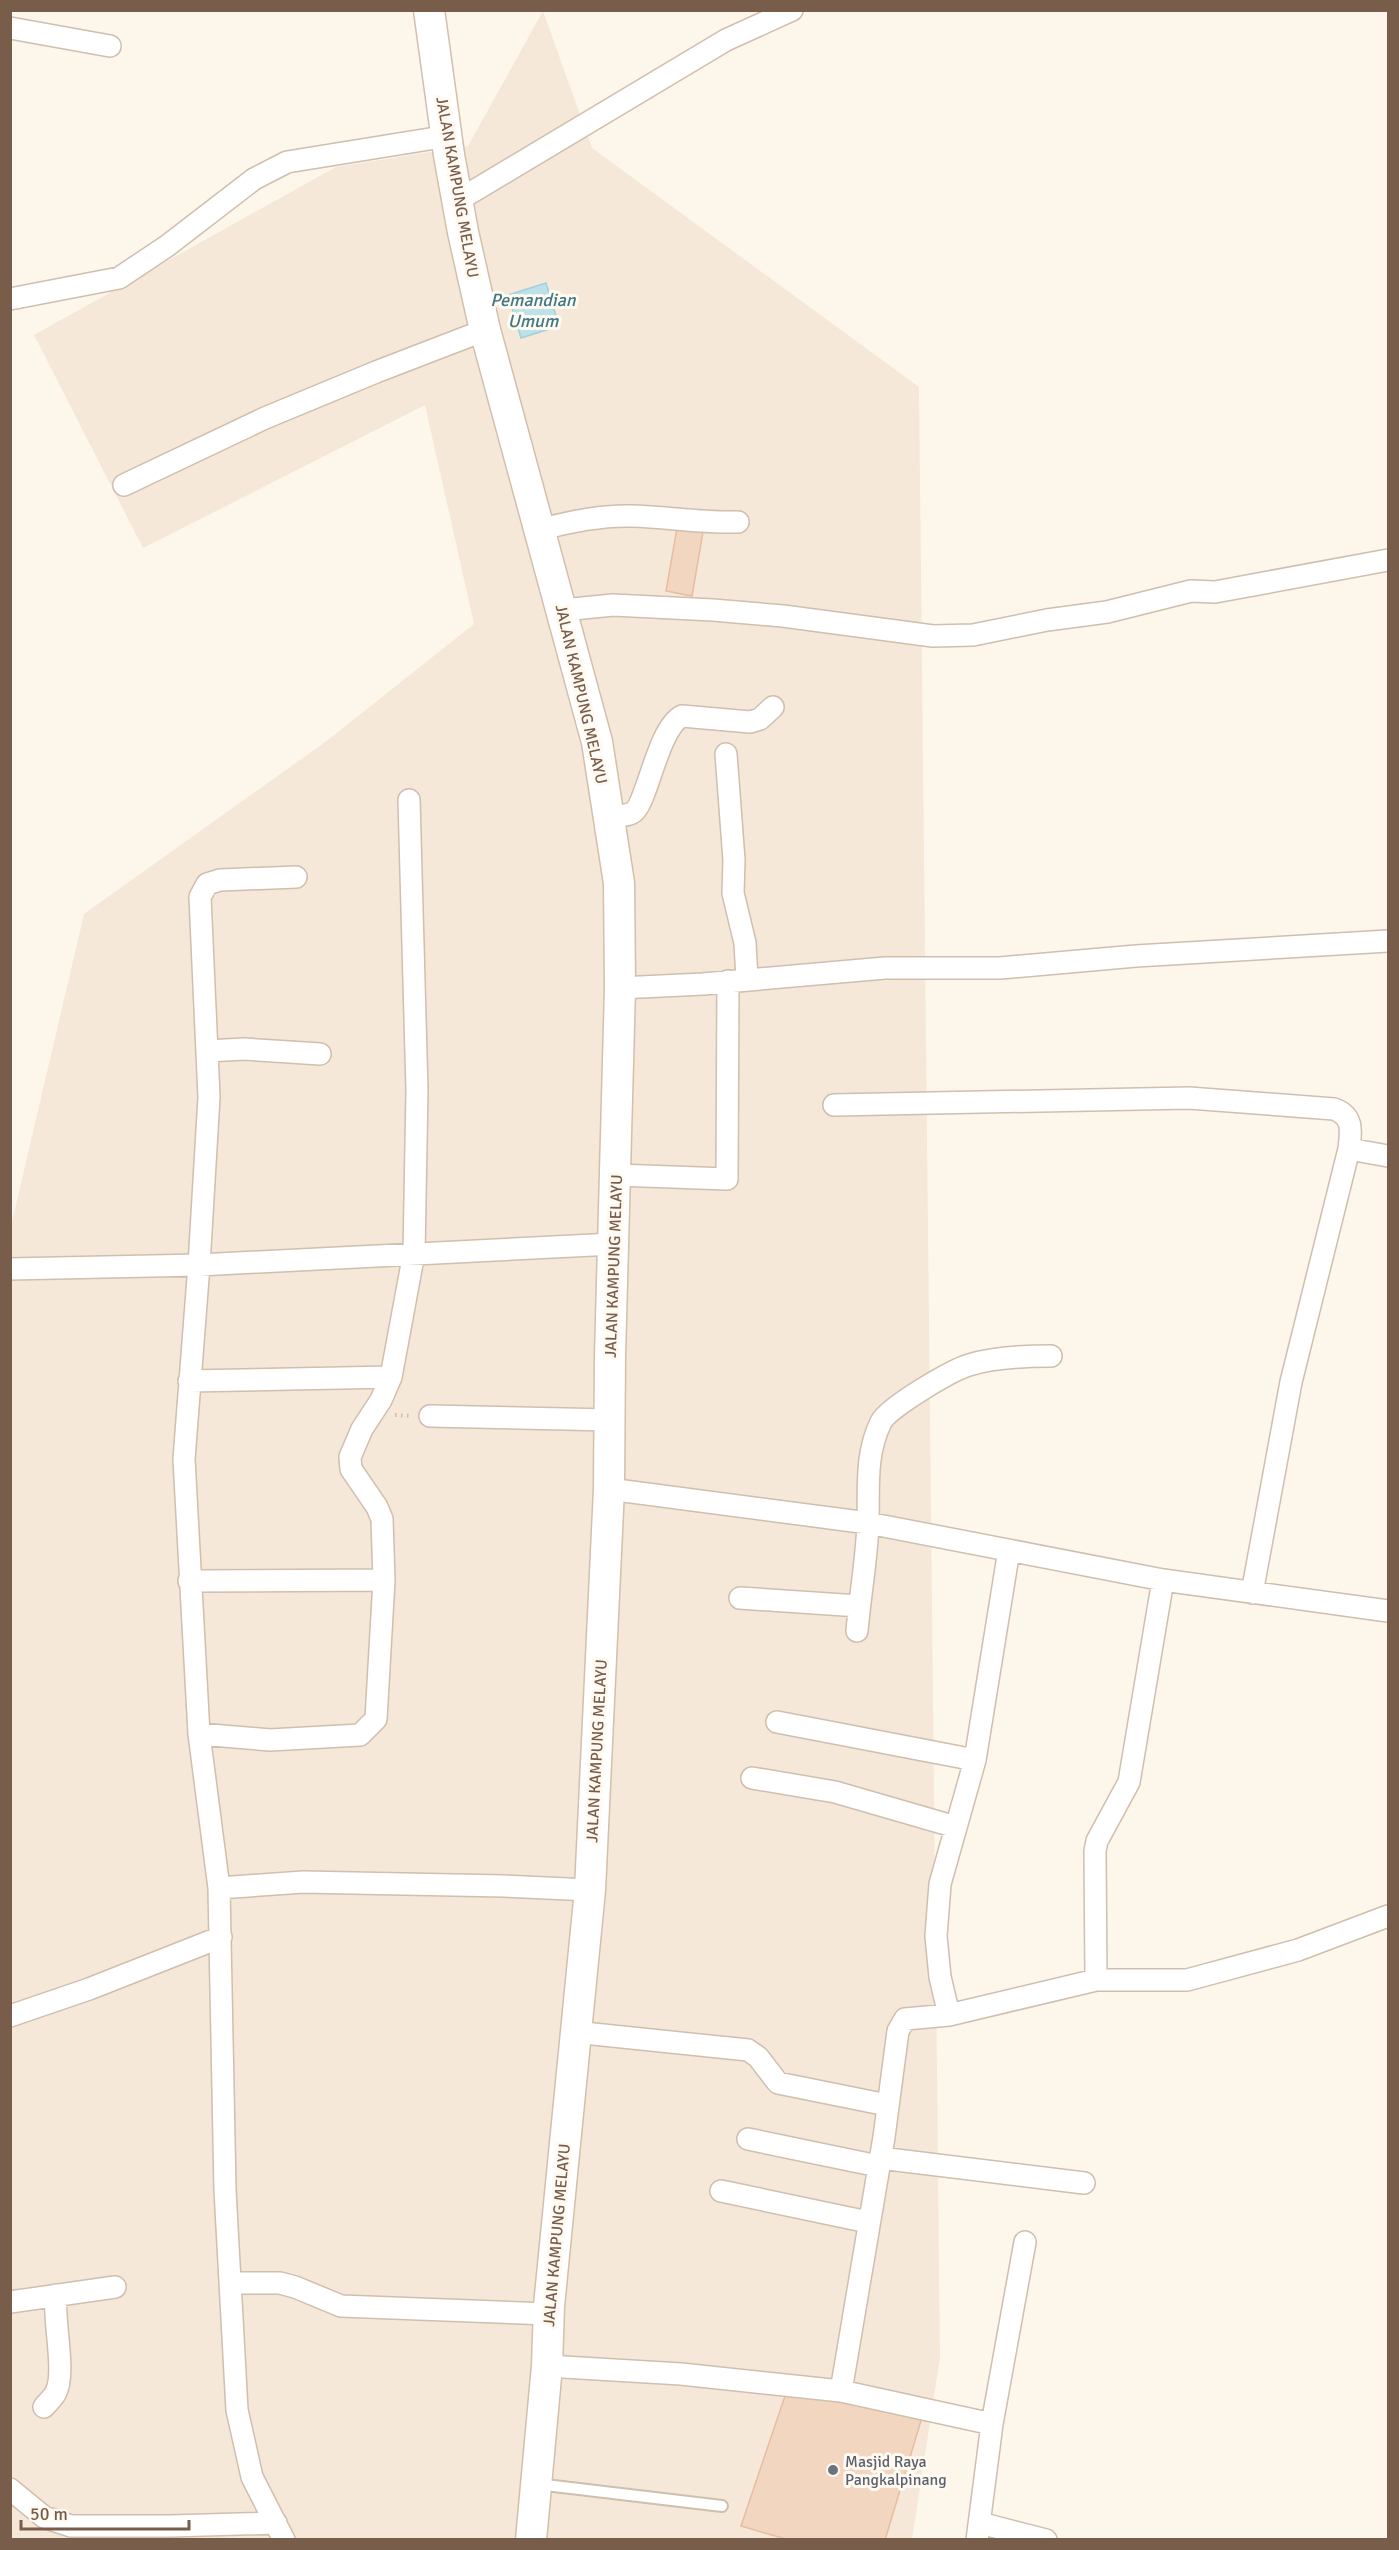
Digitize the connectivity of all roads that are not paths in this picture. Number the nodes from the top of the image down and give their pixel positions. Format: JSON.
{"nodes":[{"id":1,"x":429,"y":10,"type":"edge"},
{"id":2,"x":792,"y":10,"type":"edge"},
{"id":3,"x":10,"y":28,"type":"edge"},
{"id":4,"x":110,"y":46,"type":"dead end"},
{"id":5,"x":448,"y":136,"type":"junction"},
{"id":6,"x":457,"y":201,"type":"junction"},
{"id":7,"x":10,"y":299,"type":"edge"},
{"id":8,"x":485,"y":330,"type":"junction"},
{"id":9,"x":124,"y":485,"type":"dead end"},
{"id":10,"x":738,"y":522,"type":"dead end"},
{"id":11,"x":541,"y":529,"type":"junction"},
{"id":12,"x":1389,"y":560,"type":"edge"},
{"id":13,"x":563,"y":610,"type":"junction"},
{"id":14,"x":773,"y":707,"type":"dead end"},
{"id":15,"x":726,"y":754,"type":"dead end"},
{"id":16,"x":409,"y":800,"type":"dead end"},
{"id":17,"x":609,"y":818,"type":"junction"},
{"id":18,"x":296,"y":877,"type":"dead end"},
{"id":19,"x":1389,"y":941,"type":"edge"},
{"id":20,"x":737,"y":980,"type":"junction"},
{"id":21,"x":621,"y":988,"type":"junction"},
{"id":22,"x":207,"y":1051,"type":"junction"},
{"id":23,"x":320,"y":1053,"type":"dead end"},
{"id":24,"x":834,"y":1105,"type":"dead end"},
{"id":25,"x":1348,"y":1149,"type":"junction"},
{"id":26,"x":1389,"y":1156,"type":"edge"},
{"id":27,"x":616,"y":1175,"type":"junction"},
{"id":28,"x":613,"y":1244,"type":"junction"},
{"id":29,"x":414,"y":1253,"type":"junction"},
{"id":30,"x":199,"y":1265,"type":"junction"},
{"id":31,"x":10,"y":1269,"type":"edge"},
{"id":32,"x":1051,"y":1356,"type":"dead end"},
{"id":33,"x":391,"y":1377,"type":"junction"},
{"id":34,"x":189,"y":1381,"type":"junction"},
{"id":35,"x":430,"y":1416,"type":"road end"},
{"id":36,"x":610,"y":1420,"type":"junction"},
{"id":37,"x":609,"y":1489,"type":"junction"},
{"id":38,"x":868,"y":1523,"type":"junction"},
{"id":39,"x":1009,"y":1550,"type":"junction"},
{"id":40,"x":384,"y":1580,"type":"junction"},
{"id":41,"x":1162,"y":1580,"type":"junction"},
{"id":42,"x":189,"y":1581,"type":"junction"},
{"id":43,"x":1252,"y":1593,"type":"junction"},
{"id":44,"x":740,"y":1598,"type":"dead end"},
{"id":45,"x":859,"y":1605,"type":"junction"},
{"id":46,"x":1389,"y":1611,"type":"edge"},
{"id":47,"x":857,"y":1631,"type":"dead end"},
{"id":48,"x":777,"y":1722,"type":"dead end"},
{"id":49,"x":199,"y":1734,"type":"junction"},
{"id":50,"x":975,"y":1760,"type":"junction"},
{"id":51,"x":752,"y":1778,"type":"dead end"},
{"id":52,"x":956,"y":1827,"type":"junction"},
{"id":53,"x":219,"y":1888,"type":"junction"},
{"id":54,"x":590,"y":1890,"type":"junction"},
{"id":55,"x":1389,"y":1916,"type":"edge"},
{"id":56,"x":221,"y":1937,"type":"junction"},
{"id":57,"x":1096,"y":1980,"type":"junction"},
{"id":58,"x":949,"y":2015,"type":"junction"},
{"id":59,"x":10,"y":2016,"type":"edge"},
{"id":60,"x":574,"y":2032,"type":"junction"},
{"id":61,"x":887,"y":2105,"type":"junction"},
{"id":62,"x":748,"y":2139,"type":"dead end"},
{"id":63,"x":879,"y":2162,"type":"junction"},
{"id":64,"x":1084,"y":2183,"type":"dead end"},
{"id":65,"x":721,"y":2191,"type":"dead end"},
{"id":66,"x":868,"y":2222,"type":"junction"},
{"id":67,"x":1025,"y":2242,"type":"dead end"},
{"id":68,"x":230,"y":2283,"type":"junction"},
{"id":69,"x":115,"y":2287,"type":"dead end"},
{"id":70,"x":56,"y":2295,"type":"junction"},
{"id":71,"x":10,"y":2302,"type":"edge"},
{"id":72,"x":549,"y":2314,"type":"junction"},
{"id":73,"x":547,"y":2366,"type":"junction"},
{"id":74,"x":841,"y":2391,"type":"junction"},
{"id":75,"x":44,"y":2407,"type":"dead end"},
{"id":76,"x":992,"y":2424,"type":"junction"},
{"id":77,"x":537,"y":2484,"type":"junction"},
{"id":78,"x":10,"y":2489,"type":"edge"},
{"id":79,"x":722,"y":2506,"type":"dead end"},
{"id":80,"x":280,"y":2531,"type":"edge"},
{"id":81,"x":979,"y":2531,"type":"edge"},
{"id":82,"x":531,"y":2540,"type":"edge"},
{"id":83,"x":1046,"y":2540,"type":"edge"}],
"edges":[{"from":1,"to":5,"type":"main road","name":"JALAN KAMPUNG MELAYU"},
{"from":2,"to":6,"type":"street"},
{"from":3,"to":4,"type":"street"},
{"from":5,"to":6,"type":"main road","name":"JALAN KAMPUNG MELAYU"},
{"from":5,"to":7,"type":"street"},
{"from":6,"to":8,"type":"main road","name":"JALAN KAMPUNG MELAYU"},
{"from":8,"to":9,"type":"street"},
{"from":8,"to":11,"type":"main road","name":"JALAN KAMPUNG MELAYU"},
{"from":10,"to":11,"type":"street"},
{"from":11,"to":13,"type":"main road","name":"JALAN KAMPUNG MELAYU"},
{"from":12,"to":13,"type":"street"},
{"from":13,"to":17,"type":"main road","name":"JALAN KAMPUNG MELAYU"},
{"from":14,"to":17,"type":"street"},
{"from":15,"to":20,"type":"street"},
{"from":16,"to":29,"type":"street"},
{"from":17,"to":21,"type":"main road","name":"JALAN KAMPUNG MELAYU"},
{"from":18,"to":22,"type":"street"},
{"from":19,"to":20,"type":"street"},
{"from":20,"to":21,"type":"street"},
{"from":20,"to":27,"type":"street"},
{"from":21,"to":27,"type":"main road","name":"JALAN KAMPUNG MELAYU"},
{"from":22,"to":23,"type":"street"},
{"from":22,"to":30,"type":"street"},
{"from":24,"to":25,"type":"street"},
{"from":25,"to":26,"type":"street"},
{"from":25,"to":43,"type":"street"},
{"from":27,"to":28,"type":"main road","name":"JALAN KAMPUNG MELAYU"},
{"from":28,"to":29,"type":"street"},
{"from":28,"to":36,"type":"main road","name":"JALAN KAMPUNG MELAYU"},
{"from":29,"to":30,"type":"street"},
{"from":29,"to":33,"type":"street"},
{"from":30,"to":31,"type":"street"},
{"from":30,"to":34,"type":"street"},
{"from":32,"to":38,"type":"street"},
{"from":33,"to":34,"type":"street"},
{"from":33,"to":40,"type":"street"},
{"from":34,"to":42,"type":"street"},
{"from":35,"to":36,"type":"street"},
{"from":36,"to":37,"type":"main road","name":"JALAN KAMPUNG MELAYU"},
{"from":37,"to":38,"type":"street"},
{"from":37,"to":54,"type":"main road","name":"JALAN KAMPUNG MELAYU"},
{"from":38,"to":39,"type":"street"},
{"from":38,"to":45,"type":"street"},
{"from":39,"to":41,"type":"street"},
{"from":39,"to":50,"type":"street"},
{"from":40,"to":42,"type":"street"},
{"from":40,"to":49,"type":"street"},
{"from":41,"to":43,"type":"street"},
{"from":41,"to":57,"type":"street"},
{"from":42,"to":49,"type":"street"},
{"from":43,"to":46,"type":"street"},
{"from":44,"to":45,"type":"street"},
{"from":45,"to":47,"type":"street"},
{"from":48,"to":50,"type":"street"},
{"from":49,"to":53,"type":"street"},
{"from":50,"to":52,"type":"street"},
{"from":51,"to":52,"type":"street"},
{"from":52,"to":58,"type":"street"},
{"from":53,"to":54,"type":"street"},
{"from":53,"to":56,"type":"street"},
{"from":54,"to":60,"type":"main road","name":"JALAN KAMPUNG MELAYU"},
{"from":55,"to":57,"type":"street"},
{"from":56,"to":59,"type":"street"},
{"from":56,"to":68,"type":"street"},
{"from":57,"to":58,"type":"street"},
{"from":58,"to":61,"type":"street"},
{"from":60,"to":61,"type":"street"},
{"from":60,"to":72,"type":"main road","name":"JALAN KAMPUNG MELAYU"},
{"from":61,"to":63,"type":"street"},
{"from":62,"to":63,"type":"street"},
{"from":63,"to":64,"type":"street"},
{"from":63,"to":66,"type":"street"},
{"from":65,"to":66,"type":"street"},
{"from":66,"to":74,"type":"street"},
{"from":67,"to":76,"type":"street"},
{"from":68,"to":72,"type":"street"},
{"from":68,"to":80,"type":"street"},
{"from":69,"to":70,"type":"street"},
{"from":70,"to":71,"type":"street"},
{"from":70,"to":75,"type":"street"},
{"from":72,"to":73,"type":"main road","name":"JALAN KAMPUNG MELAYU"},
{"from":73,"to":74,"type":"street"},
{"from":73,"to":77,"type":"main road","name":"JALAN KAMPUNG MELAYU"},
{"from":74,"to":76,"type":"street"},
{"from":76,"to":81,"type":"street"},
{"from":77,"to":79,"type":"lane"},
{"from":77,"to":82,"type":"main road","name":"JALAN KAMPUNG MELAYU"},
{"from":78,"to":80,"type":"street"},
{"from":81,"to":83,"type":"street"}]}
